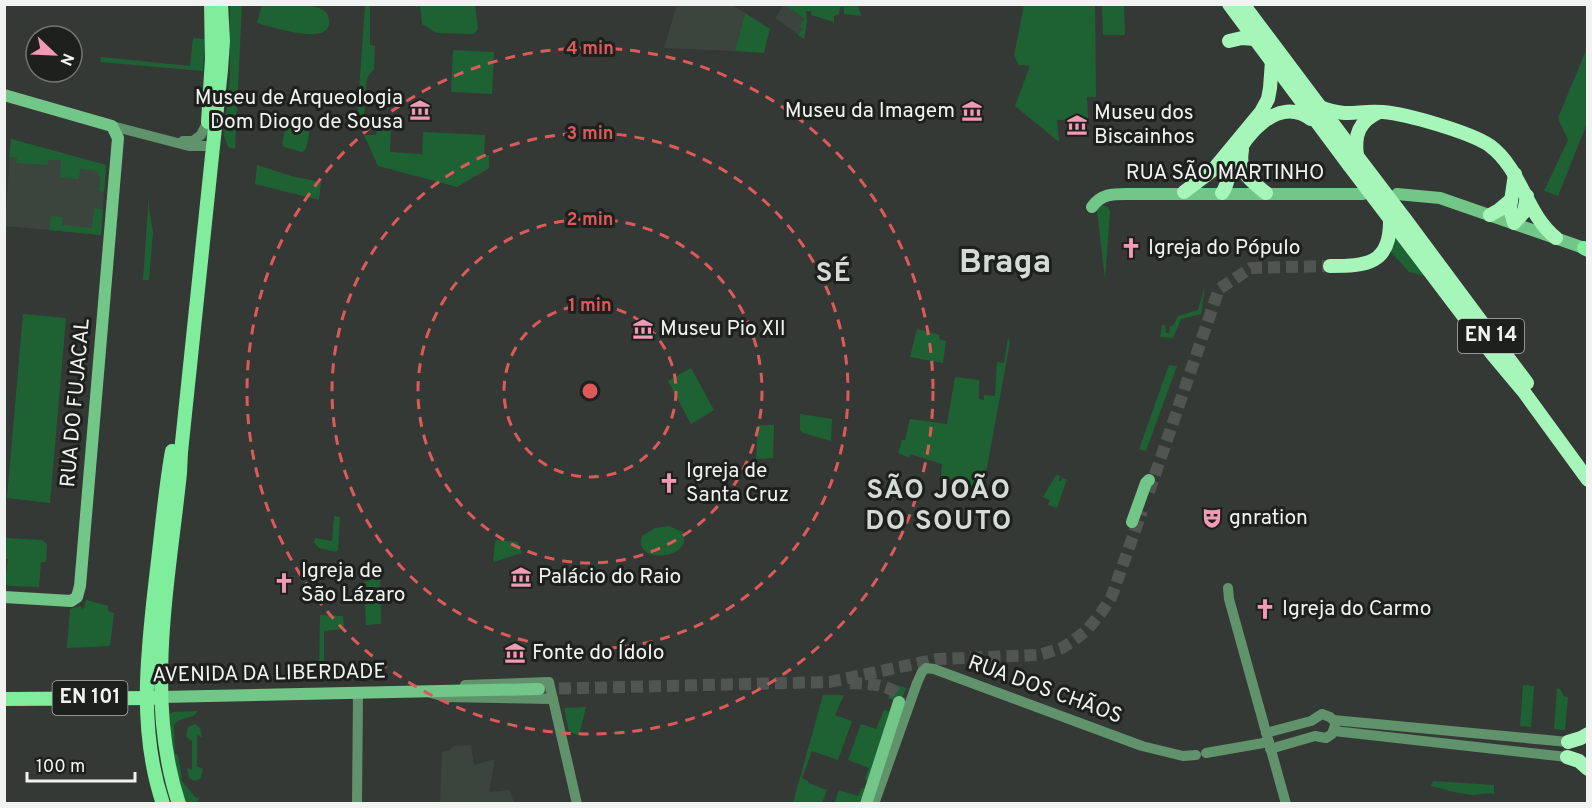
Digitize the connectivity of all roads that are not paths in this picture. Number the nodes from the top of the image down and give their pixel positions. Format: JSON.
{"nodes":[{"id":1,"x":211,"y":4,"type":"edge"},
{"id":2,"x":221,"y":4,"type":"edge"},
{"id":3,"x":1229,"y":4,"type":"edge"},
{"id":4,"x":1243,"y":4,"type":"edge"},
{"id":5,"x":1255,"y":39,"type":"junction"},
{"id":6,"x":1229,"y":41,"type":"dead end"},
{"id":7,"x":1272,"y":61,"type":"junction"},
{"id":8,"x":4,"y":95,"type":"edge"},
{"id":9,"x":1320,"y":106,"type":"junction"},
{"id":10,"x":1379,"y":112,"type":"junction"},
{"id":11,"x":208,"y":121,"type":"junction"},
{"id":12,"x":1317,"y":124,"type":"junction"},
{"id":13,"x":112,"y":126,"type":"junction"},
{"id":14,"x":129,"y":129,"type":"junction"},
{"id":15,"x":118,"y":138,"type":"junction"},
{"id":16,"x":167,"y":140,"type":"junction"},
{"id":17,"x":204,"y":144,"type":"junction"},
{"id":18,"x":1243,"y":145,"type":"junction"},
{"id":19,"x":1353,"y":161,"type":"junction"},
{"id":20,"x":1220,"y":162,"type":"junction"},
{"id":21,"x":1518,"y":189,"type":"junction"},
{"id":22,"x":1184,"y":192,"type":"junction"},
{"id":23,"x":1222,"y":193,"type":"junction"},
{"id":24,"x":1266,"y":193,"type":"junction"},
{"id":25,"x":1363,"y":194,"type":"dead end"},
{"id":26,"x":1397,"y":194,"type":"dead end"},
{"id":27,"x":1092,"y":207,"type":"dead end"},
{"id":28,"x":1490,"y":215,"type":"junction"},
{"id":29,"x":1390,"y":219,"type":"junction"},
{"id":30,"x":1514,"y":223,"type":"junction"},
{"id":31,"x":1556,"y":238,"type":"junction"},
{"id":32,"x":1586,"y":249,"type":"edge"},
{"id":33,"x":1330,"y":266,"type":"tunnel mouth"},
{"id":34,"x":177,"y":451,"type":"junction"},
{"id":35,"x":1587,"y":464,"type":"edge"},
{"id":36,"x":1149,"y":480,"type":"tunnel mouth"},
{"id":37,"x":1587,"y":480,"type":"edge"},
{"id":38,"x":1131,"y":522,"type":"tunnel mouth"},
{"id":39,"x":1228,"y":588,"type":"dead end"},
{"id":40,"x":4,"y":597,"type":"edge"},
{"id":41,"x":157,"y":631,"type":"dead end"},
{"id":42,"x":539,"y":689,"type":"tunnel mouth"},
{"id":43,"x":427,"y":691,"type":"junction"},
{"id":44,"x":358,"y":693,"type":"junction"},
{"id":45,"x":161,"y":697,"type":"junction"},
{"id":46,"x":146,"y":698,"type":"junction"},
{"id":47,"x":4,"y":699,"type":"edge"},
{"id":48,"x":553,"y":699,"type":"junction"},
{"id":49,"x":899,"y":702,"type":"dead end"},
{"id":50,"x":1311,"y":721,"type":"junction"},
{"id":51,"x":1333,"y":726,"type":"junction"},
{"id":52,"x":155,"y":728,"type":"dead end"},
{"id":53,"x":1436,"y":729,"type":"junction"},
{"id":54,"x":1587,"y":734,"type":"edge"},
{"id":55,"x":1488,"y":735,"type":"junction"},
{"id":56,"x":1315,"y":736,"type":"junction"},
{"id":57,"x":1268,"y":741,"type":"junction"},
{"id":58,"x":1435,"y":742,"type":"junction"},
{"id":59,"x":1568,"y":742,"type":"joint"},
{"id":60,"x":1480,"y":746,"type":"junction"},
{"id":61,"x":1567,"y":757,"type":"joint"},
{"id":62,"x":1587,"y":769,"type":"edge"},
{"id":63,"x":163,"y":804,"type":"edge"},
{"id":64,"x":170,"y":804,"type":"edge"},
{"id":65,"x":179,"y":804,"type":"edge"},
{"id":66,"x":357,"y":804,"type":"edge"},
{"id":67,"x":578,"y":804,"type":"edge"},
{"id":68,"x":866,"y":804,"type":"edge"},
{"id":69,"x":874,"y":804,"type":"edge"},
{"id":70,"x":1286,"y":804,"type":"edge"}],
"edges":[{"from":1,"to":11,"type":"main road"},
{"from":2,"to":17,"type":"main road"},
{"from":3,"to":5,"type":"highway","number":"EN 14"},
{"from":4,"to":9,"type":"highway","number":"EN 14"},
{"from":5,"to":6,"type":"highway"},
{"from":5,"to":7,"type":"highway","number":"EN 14"},
{"from":7,"to":12,"type":"highway","number":"EN 14"},
{"from":7,"to":20,"type":"highway"},
{"from":8,"to":13,"type":"main road"},
{"from":9,"to":10,"type":"highway"},
{"from":9,"to":19,"type":"highway","number":"EN 14"},
{"from":10,"to":19,"type":"highway"},
{"from":10,"to":21,"type":"highway"},
{"from":11,"to":16,"type":"street"},
{"from":11,"to":17,"type":"main road"},
{"from":12,"to":18,"type":"highway"},
{"from":12,"to":19,"type":"highway","number":"EN 14"},
{"from":13,"to":14,"type":"street"},
{"from":13,"to":15,"type":"main road"},
{"from":14,"to":15,"type":"street"},
{"from":14,"to":16,"type":"street"},
{"from":15,"to":40,"type":"main road","name":"RUA DO FUJACAL"},
{"from":16,"to":17,"type":"street"},
{"from":17,"to":34,"type":"main road"},
{"from":18,"to":23,"type":"highway"},
{"from":18,"to":24,"type":"highway"},
{"from":19,"to":29,"type":"highway","number":"EN 14","bridge":true},
{"from":19,"to":35,"type":"highway","number":"EN 14","bridge":true},
{"from":20,"to":22,"type":"highway"},
{"from":20,"to":23,"type":"highway"},
{"from":21,"to":28,"type":"highway"},
{"from":21,"to":30,"type":"highway"},
{"from":21,"to":31,"type":"highway"},
{"from":22,"to":23,"type":"main road","name":"RUA SÃO MARTINHO"},
{"from":22,"to":27,"type":"main road","name":"RUA SÃO MARTINHO"},
{"from":23,"to":24,"type":"main road","name":"RUA SÃO MARTINHO"},
{"from":24,"to":25,"type":"main road","name":"RUA SÃO MARTINHO"},
{"from":26,"to":28,"type":"main road"},
{"from":28,"to":30,"type":"main road"},
{"from":29,"to":33,"type":"highway"},
{"from":29,"to":37,"type":"highway","number":"EN 14"},
{"from":30,"to":31,"type":"main road"},
{"from":31,"to":32,"type":"main road"},
{"from":34,"to":41,"type":"main road"},
{"from":34,"to":45,"type":"main road"},
{"from":34,"to":46,"type":"main road"},
{"from":36,"to":38,"type":"main road"},
{"from":39,"to":57,"type":"street"},
{"from":42,"to":43,"type":"main road","name":"AVENIDA DA LIBERDADE"},
{"from":43,"to":44,"type":"main road","name":"AVENIDA DA LIBERDADE"},
{"from":43,"to":48,"type":"street","name":"AVENIDA DA LIBERDADE"},
{"from":43,"to":48,"type":"street","name":"AVENIDA DA LIBERDADE"},
{"from":44,"to":45,"type":"main road","name":"AVENIDA DA LIBERDADE"},
{"from":44,"to":66,"type":"street"},
{"from":45,"to":46,"type":"main road","name":"AVENIDA DA LIBERDADE","number":"EN 101"},
{"from":45,"to":65,"type":"main road"},
{"from":46,"to":47,"type":"main road","name":"AVENIDA DA LIBERDADE","number":"EN 101"},
{"from":46,"to":63,"type":"main road","number":"EN 101"},
{"from":48,"to":67,"type":"street"},
{"from":49,"to":68,"type":"main road"},
{"from":50,"to":51,"type":"street"},
{"from":50,"to":56,"type":"street"},
{"from":50,"to":57,"type":"street"},
{"from":51,"to":53,"type":"street"},
{"from":51,"to":56,"type":"street"},
{"from":51,"to":58,"type":"street"},
{"from":52,"to":64,"type":"main road"},
{"from":53,"to":55,"type":"street"},
{"from":53,"to":58,"type":"street"},
{"from":54,"to":59,"type":"highway"},
{"from":55,"to":59,"type":"street"},
{"from":55,"to":60,"type":"street"},
{"from":56,"to":57,"type":"street"},
{"from":57,"to":69,"type":"street","name":"RUA DOS CHÃOS"},
{"from":57,"to":70,"type":"street"},
{"from":58,"to":60,"type":"street"},
{"from":60,"to":61,"type":"street"},
{"from":61,"to":62,"type":"highway"}]}
